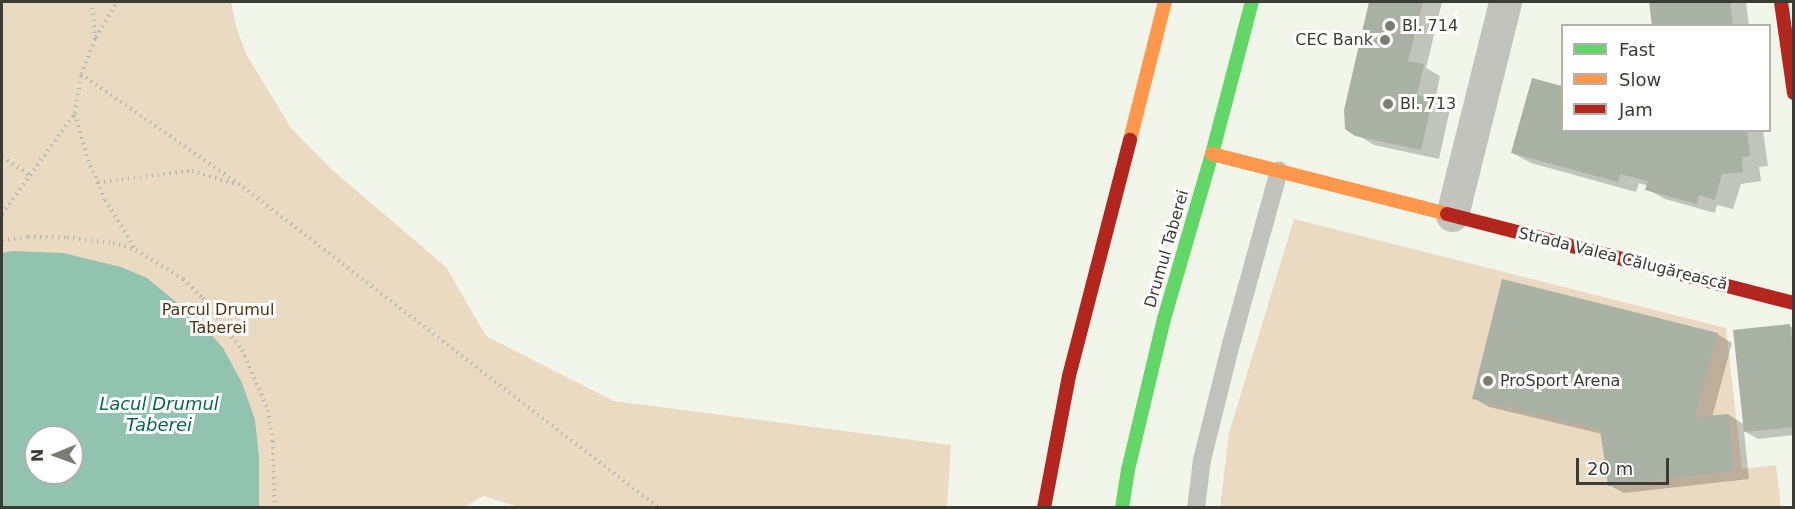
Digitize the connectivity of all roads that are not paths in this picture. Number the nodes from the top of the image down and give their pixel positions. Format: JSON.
{"nodes":[{"id":1,"x":1165,"y":2,"type":"edge"},
{"id":2,"x":1252,"y":2,"type":"edge"},
{"id":3,"x":1505,"y":2,"type":"edge"},
{"id":4,"x":1781,"y":2,"type":"edge"},
{"id":5,"x":1794,"y":93,"type":"edge"},
{"id":6,"x":1212,"y":154,"type":"junction"},
{"id":7,"x":1279,"y":171,"type":"junction"},
{"id":8,"x":1452,"y":215,"type":"junction"},
{"id":9,"x":1794,"y":303,"type":"edge"},
{"id":10,"x":1044,"y":507,"type":"edge"},
{"id":11,"x":1122,"y":507,"type":"edge"},
{"id":12,"x":1196,"y":507,"type":"edge"}],
"edges":[{"from":1,"to":10,"type":"main road"},
{"from":2,"to":6,"type":"main road","name":"Drumul Taberei"},
{"from":3,"to":8,"type":"street"},
{"from":4,"to":5,"type":"main road"},
{"from":6,"to":7,"type":"main road","name":"Strada Valea Călugărească"},
{"from":6,"to":11,"type":"main road","name":"Drumul Taberei"},
{"from":7,"to":8,"type":"main road","name":"Strada Valea Călugărească"},
{"from":7,"to":12,"type":"lane"},
{"from":8,"to":9,"type":"main road","name":"Strada Valea Călugărească"}]}
